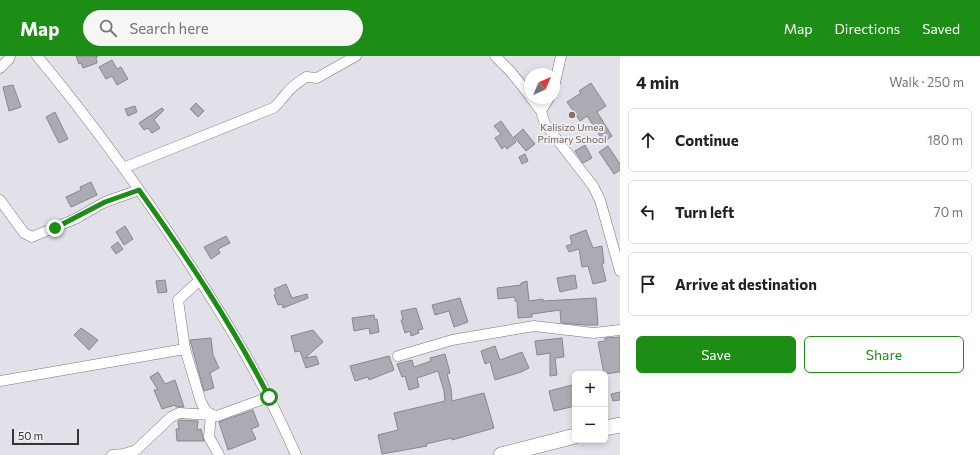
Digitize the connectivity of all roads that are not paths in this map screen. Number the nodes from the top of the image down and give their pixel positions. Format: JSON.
{"nodes":[{"id":1,"x":10,"y":56,"type":"edge"},
{"id":2,"x":37,"y":56,"type":"edge"},
{"id":3,"x":356,"y":56,"type":"edge"},
{"id":4,"x":495,"y":56,"type":"edge"},
{"id":5,"x":561,"y":56,"type":"edge"},
{"id":6,"x":0,"y":68,"type":"edge"},
{"id":7,"x":558,"y":68,"type":"edge"},
{"id":8,"x":524,"y":88,"type":"edge"},
{"id":9,"x":536,"y":104,"type":"edge"},
{"id":10,"x":545,"y":104,"type":"edge"},
{"id":11,"x":541,"y":111,"type":"junction"},
{"id":12,"x":123,"y":168,"type":"junction"},
{"id":13,"x":139,"y":190,"type":"junction"},
{"id":14,"x":0,"y":200,"type":"edge"},
{"id":15,"x":620,"y":271,"type":"edge"},
{"id":16,"x":200,"y":280,"type":"junction"},
{"id":17,"x":620,"y":330,"type":"edge"},
{"id":18,"x":186,"y":349,"type":"junction"},
{"id":19,"x":398,"y":356,"type":"dead end"},
{"id":20,"x":0,"y":381,"type":"edge"},
{"id":21,"x":269,"y":397,"type":"junction"},
{"id":22,"x":211,"y":415,"type":"junction"},
{"id":23,"x":620,"y":425,"type":"edge"},
{"id":24,"x":608,"y":427,"type":"edge"},
{"id":25,"x":572,"y":437,"type":"edge"},
{"id":26,"x":112,"y":455,"type":"edge"},
{"id":27,"x":219,"y":455,"type":"edge"},
{"id":28,"x":296,"y":455,"type":"edge"},
{"id":29,"x":501,"y":455,"type":"edge"}],
"edges":[{"from":1,"to":6,"type":"street"},
{"from":2,"to":12,"type":"street"},
{"from":3,"to":12,"type":"street"},
{"from":4,"to":8,"type":"street"},
{"from":5,"to":7,"type":"street"},
{"from":9,"to":11,"type":"street"},
{"from":10,"to":11,"type":"street"},
{"from":11,"to":15,"type":"street"},
{"from":12,"to":13,"type":"street"},
{"from":13,"to":14,"type":"street"},
{"from":13,"to":16,"type":"street"},
{"from":16,"to":18,"type":"street"},
{"from":16,"to":21,"type":"street"},
{"from":17,"to":19,"type":"street"},
{"from":18,"to":20,"type":"street"},
{"from":18,"to":22,"type":"street"},
{"from":21,"to":22,"type":"street"},
{"from":21,"to":28,"type":"street"},
{"from":22,"to":26,"type":"street"},
{"from":22,"to":27,"type":"street"},
{"from":23,"to":24,"type":"highway"},
{"from":25,"to":29,"type":"highway"}]}
